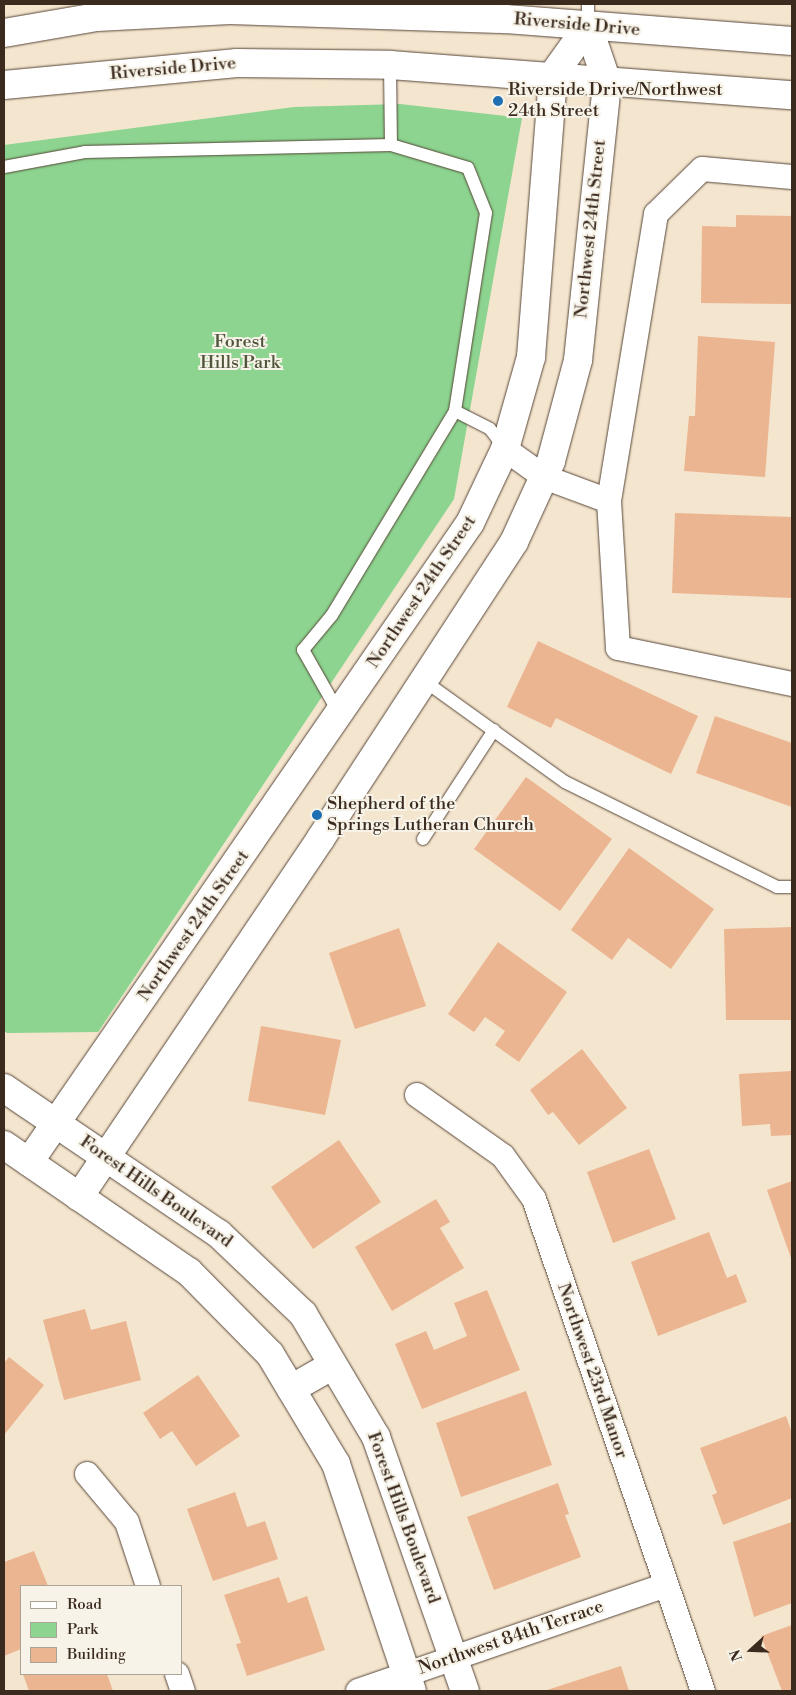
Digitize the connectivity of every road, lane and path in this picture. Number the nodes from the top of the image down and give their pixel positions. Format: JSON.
{"nodes":[{"id":1,"x":509,"y":11,"type":"edge"},
{"id":2,"x":588,"y":15,"type":"edge"},
{"id":3,"x":4,"y":33,"type":"edge"},
{"id":4,"x":792,"y":41,"type":"edge"},
{"id":5,"x":390,"y":65,"type":"junction"},
{"id":6,"x":553,"y":75,"type":"junction"},
{"id":7,"x":606,"y":82,"type":"junction"},
{"id":8,"x":4,"y":85,"type":"edge"},
{"id":9,"x":792,"y":95,"type":"edge"},
{"id":10,"x":390,"y":145,"type":"junction"},
{"id":11,"x":4,"y":167,"type":"edge"},
{"id":12,"x":792,"y":176,"type":"edge"},
{"id":13,"x":455,"y":411,"type":"junction"},
{"id":14,"x":505,"y":449,"type":"junction"},
{"id":15,"x":544,"y":477,"type":"junction"},
{"id":16,"x":609,"y":501,"type":"junction"},
{"id":17,"x":423,"y":680,"type":"junction"},
{"id":18,"x":792,"y":684,"type":"edge"},
{"id":19,"x":340,"y":715,"type":"junction"},
{"id":20,"x":494,"y":730,"type":"junction"},
{"id":21,"x":423,"y":839,"type":"dead end"},
{"id":22,"x":792,"y":887,"type":"edge"},
{"id":23,"x":4,"y":1088,"type":"edge"},
{"id":24,"x":417,"y":1095,"type":"dead end"},
{"id":25,"x":57,"y":1122,"type":"junction"},
{"id":26,"x":4,"y":1145,"type":"edge"},
{"id":27,"x":107,"y":1156,"type":"junction"},
{"id":28,"x":29,"y":1162,"type":"junction"},
{"id":29,"x":79,"y":1197,"type":"junction"},
{"id":30,"x":333,"y":1364,"type":"junction"},
{"id":31,"x":291,"y":1389,"type":"junction"},
{"id":32,"x":87,"y":1474,"type":"dead end"},
{"id":33,"x":148,"y":1585,"type":"edge"},
{"id":34,"x":665,"y":1585,"type":"junction"},
{"id":35,"x":453,"y":1658,"type":"junction"},
{"id":36,"x":177,"y":1675,"type":"edge"},
{"id":37,"x":409,"y":1683,"type":"edge"},
{"id":38,"x":183,"y":1691,"type":"edge"},
{"id":39,"x":358,"y":1691,"type":"edge"},
{"id":40,"x":465,"y":1691,"type":"edge"},
{"id":41,"x":703,"y":1691,"type":"edge"}],
"edges":[{"from":1,"to":2,"type":"street","name":"Riverside Drive"},
{"from":1,"to":3,"type":"street","name":"Riverside Drive"},
{"from":2,"to":4,"type":"street","name":"Riverside Drive"},
{"from":2,"to":6,"type":"street"},
{"from":2,"to":7,"type":"street","name":"Northwest 24th Street"},
{"from":5,"to":6,"type":"street","name":"Riverside Drive"},
{"from":5,"to":8,"type":"street","name":"Riverside Drive"},
{"from":5,"to":10,"type":"lane"},
{"from":6,"to":7,"type":"street","name":"Riverside Drive"},
{"from":6,"to":14,"type":"street","name":"Northwest 24th Street"},
{"from":7,"to":9,"type":"street","name":"Riverside Drive"},
{"from":7,"to":15,"type":"street","name":"Northwest 24th Street"},
{"from":10,"to":11,"type":"lane"},
{"from":10,"to":13,"type":"lane"},
{"from":12,"to":16,"type":"street"},
{"from":13,"to":14,"type":"lane"},
{"from":13,"to":19,"type":"lane"},
{"from":14,"to":15,"type":"street"},
{"from":14,"to":19,"type":"street","name":"Northwest 24th Street"},
{"from":15,"to":16,"type":"street"},
{"from":15,"to":17,"type":"street","name":"Northwest 24th Street"},
{"from":16,"to":18,"type":"street"},
{"from":17,"to":20,"type":"lane"},
{"from":17,"to":27,"type":"street","name":"Northwest 24th Street"},
{"from":19,"to":25,"type":"street","name":"Northwest 24th Street"},
{"from":20,"to":21,"type":"lane"},
{"from":20,"to":22,"type":"lane"},
{"from":23,"to":25,"type":"street","name":"Forest Hills Boulevard"},
{"from":24,"to":34,"type":"street","name":"Northwest 23rd Manor"},
{"from":25,"to":27,"type":"street","name":"Forest Hills Boulevard"},
{"from":25,"to":28,"type":"street","name":"Northwest 24th Street"},
{"from":26,"to":28,"type":"street"},
{"from":27,"to":29,"type":"street","name":"Northwest 24th Street"},
{"from":27,"to":30,"type":"street","name":"Forest Hills Boulevard"},
{"from":28,"to":29,"type":"street"},
{"from":29,"to":31,"type":"street"},
{"from":30,"to":31,"type":"street"},
{"from":30,"to":35,"type":"street","name":"Forest Hills Boulevard"},
{"from":31,"to":37,"type":"street"},
{"from":32,"to":33,"type":"street"},
{"from":34,"to":35,"type":"street","name":"Northwest 84th Terrace"},
{"from":34,"to":41,"type":"street","name":"Northwest 23rd Manor"},
{"from":35,"to":37,"type":"street","name":"Northwest 84th Terrace"},
{"from":35,"to":40,"type":"street","name":"Forest Hills Boulevard"},
{"from":36,"to":38,"type":"street"},
{"from":37,"to":39,"type":"street","name":"Northwest 84th Terrace"}]}
